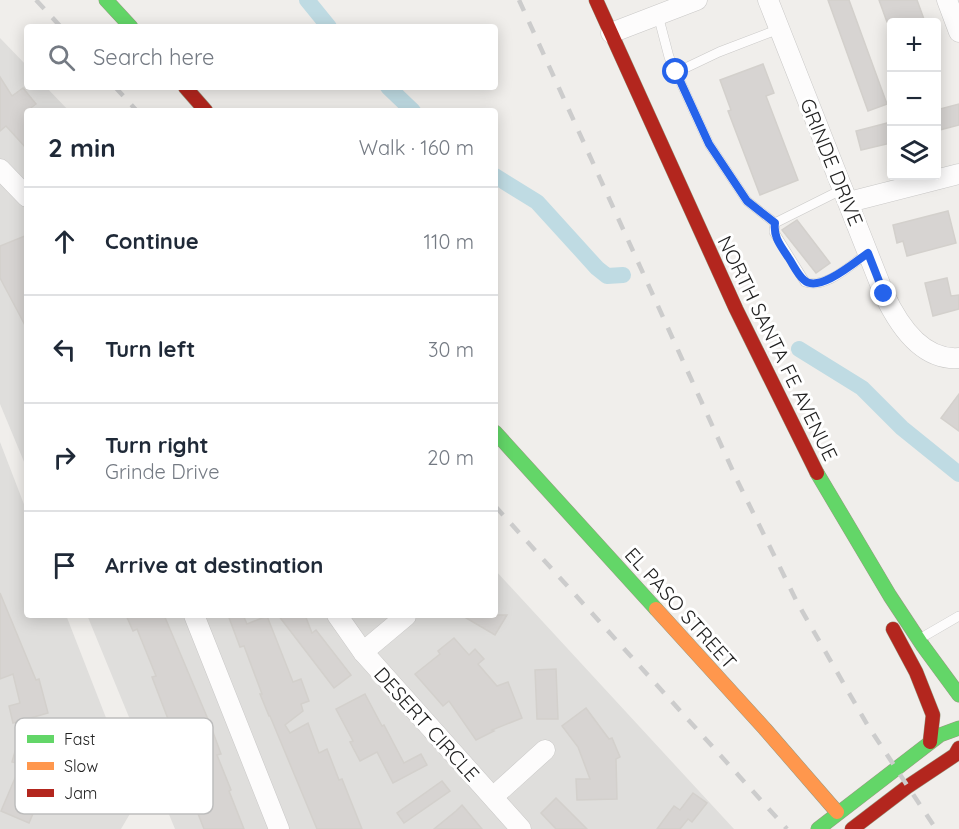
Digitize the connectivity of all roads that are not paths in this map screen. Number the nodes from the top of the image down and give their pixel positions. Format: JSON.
{"nodes":[{"id":1,"x":106,"y":0,"type":"edge"},
{"id":2,"x":596,"y":0,"type":"edge"},
{"id":3,"x":697,"y":0,"type":"edge"},
{"id":4,"x":768,"y":0,"type":"edge"},
{"id":5,"x":947,"y":0,"type":"edge"},
{"id":6,"x":658,"y":15,"type":"junction"},
{"id":7,"x":128,"y":24,"type":"edge"},
{"id":8,"x":779,"y":29,"type":"junction"},
{"id":9,"x":959,"y":32,"type":"edge"},
{"id":10,"x":611,"y":33,"type":"junction"},
{"id":11,"x":676,"y":72,"type":"junction"},
{"id":12,"x":187,"y":90,"type":"edge"},
{"id":13,"x":203,"y":108,"type":"edge"},
{"id":14,"x":0,"y":169,"type":"edge"},
{"id":15,"x":959,"y":174,"type":"edge"},
{"id":16,"x":24,"y":194,"type":"edge"},
{"id":17,"x":846,"y":196,"type":"junction"},
{"id":18,"x":775,"y":223,"type":"junction"},
{"id":19,"x":868,"y":253,"type":"junction"},
{"id":20,"x":959,"y":358,"type":"edge"},
{"id":21,"x":498,"y":435,"type":"edge"},
{"id":22,"x":811,"y":463,"type":"junction"},
{"id":23,"x":819,"y":503,"type":"dead end"},
{"id":24,"x":883,"y":614,"type":"dead end"},
{"id":25,"x":959,"y":616,"type":"edge"},
{"id":26,"x":195,"y":618,"type":"edge"},
{"id":27,"x":339,"y":618,"type":"edge"},
{"id":28,"x":404,"y":618,"type":"edge"},
{"id":29,"x":918,"y":639,"type":"junction"},
{"id":30,"x":363,"y":652,"type":"junction"},
{"id":31,"x":959,"y":695,"type":"edge"},
{"id":32,"x":959,"y":728,"type":"edge"},
{"id":33,"x":930,"y":742,"type":"junction"},
{"id":34,"x":959,"y":748,"type":"edge"},
{"id":35,"x":545,"y":750,"type":"dead end"},
{"id":36,"x":493,"y":797,"type":"junction"},
{"id":37,"x":837,"y":812,"type":"junction"},
{"id":38,"x":279,"y":829,"type":"edge"},
{"id":39,"x":521,"y":829,"type":"edge"},
{"id":40,"x":818,"y":829,"type":"edge"},
{"id":41,"x":852,"y":829,"type":"edge"}],
"edges":[{"from":1,"to":7,"type":"main road"},
{"from":2,"to":10,"type":"main road","name":"NORTH SANTA FE AVENUE"},
{"from":3,"to":6,"type":"street"},
{"from":4,"to":8,"type":"street","name":"GRINDE DRIVE"},
{"from":5,"to":9,"type":"street"},
{"from":6,"to":10,"type":"street"},
{"from":6,"to":11,"type":"lane"},
{"from":8,"to":11,"type":"lane"},
{"from":8,"to":17,"type":"street","name":"GRINDE DRIVE"},
{"from":10,"to":22,"type":"main road","name":"NORTH SANTA FE AVENUE"},
{"from":11,"to":18,"type":"lane"},
{"from":12,"to":13,"type":"main road"},
{"from":14,"to":16,"type":"street"},
{"from":15,"to":17,"type":"street"},
{"from":17,"to":18,"type":"lane"},
{"from":17,"to":19,"type":"street","name":"GRINDE DRIVE"},
{"from":18,"to":19,"type":"lane"},
{"from":19,"to":20,"type":"street","name":"GRINDE DRIVE"},
{"from":21,"to":37,"type":"main road","name":"EL PASO STREET"},
{"from":22,"to":23,"type":"main road"},
{"from":22,"to":29,"type":"main road","name":"NORTH SANTA FE AVENUE"},
{"from":24,"to":33,"type":"main road"},
{"from":25,"to":29,"type":"lane"},
{"from":26,"to":38,"type":"street"},
{"from":27,"to":30,"type":"street","name":"DESERT CIRCLE"},
{"from":28,"to":30,"type":"street"},
{"from":29,"to":31,"type":"main road","name":"NORTH SANTA FE AVENUE"},
{"from":30,"to":36,"type":"street","name":"DESERT CIRCLE"},
{"from":32,"to":33,"type":"main road"},
{"from":33,"to":37,"type":"main road"},
{"from":34,"to":41,"type":"main road"},
{"from":35,"to":36,"type":"street"},
{"from":36,"to":39,"type":"street","name":"DESERT CIRCLE"},
{"from":37,"to":40,"type":"main road"}]}
